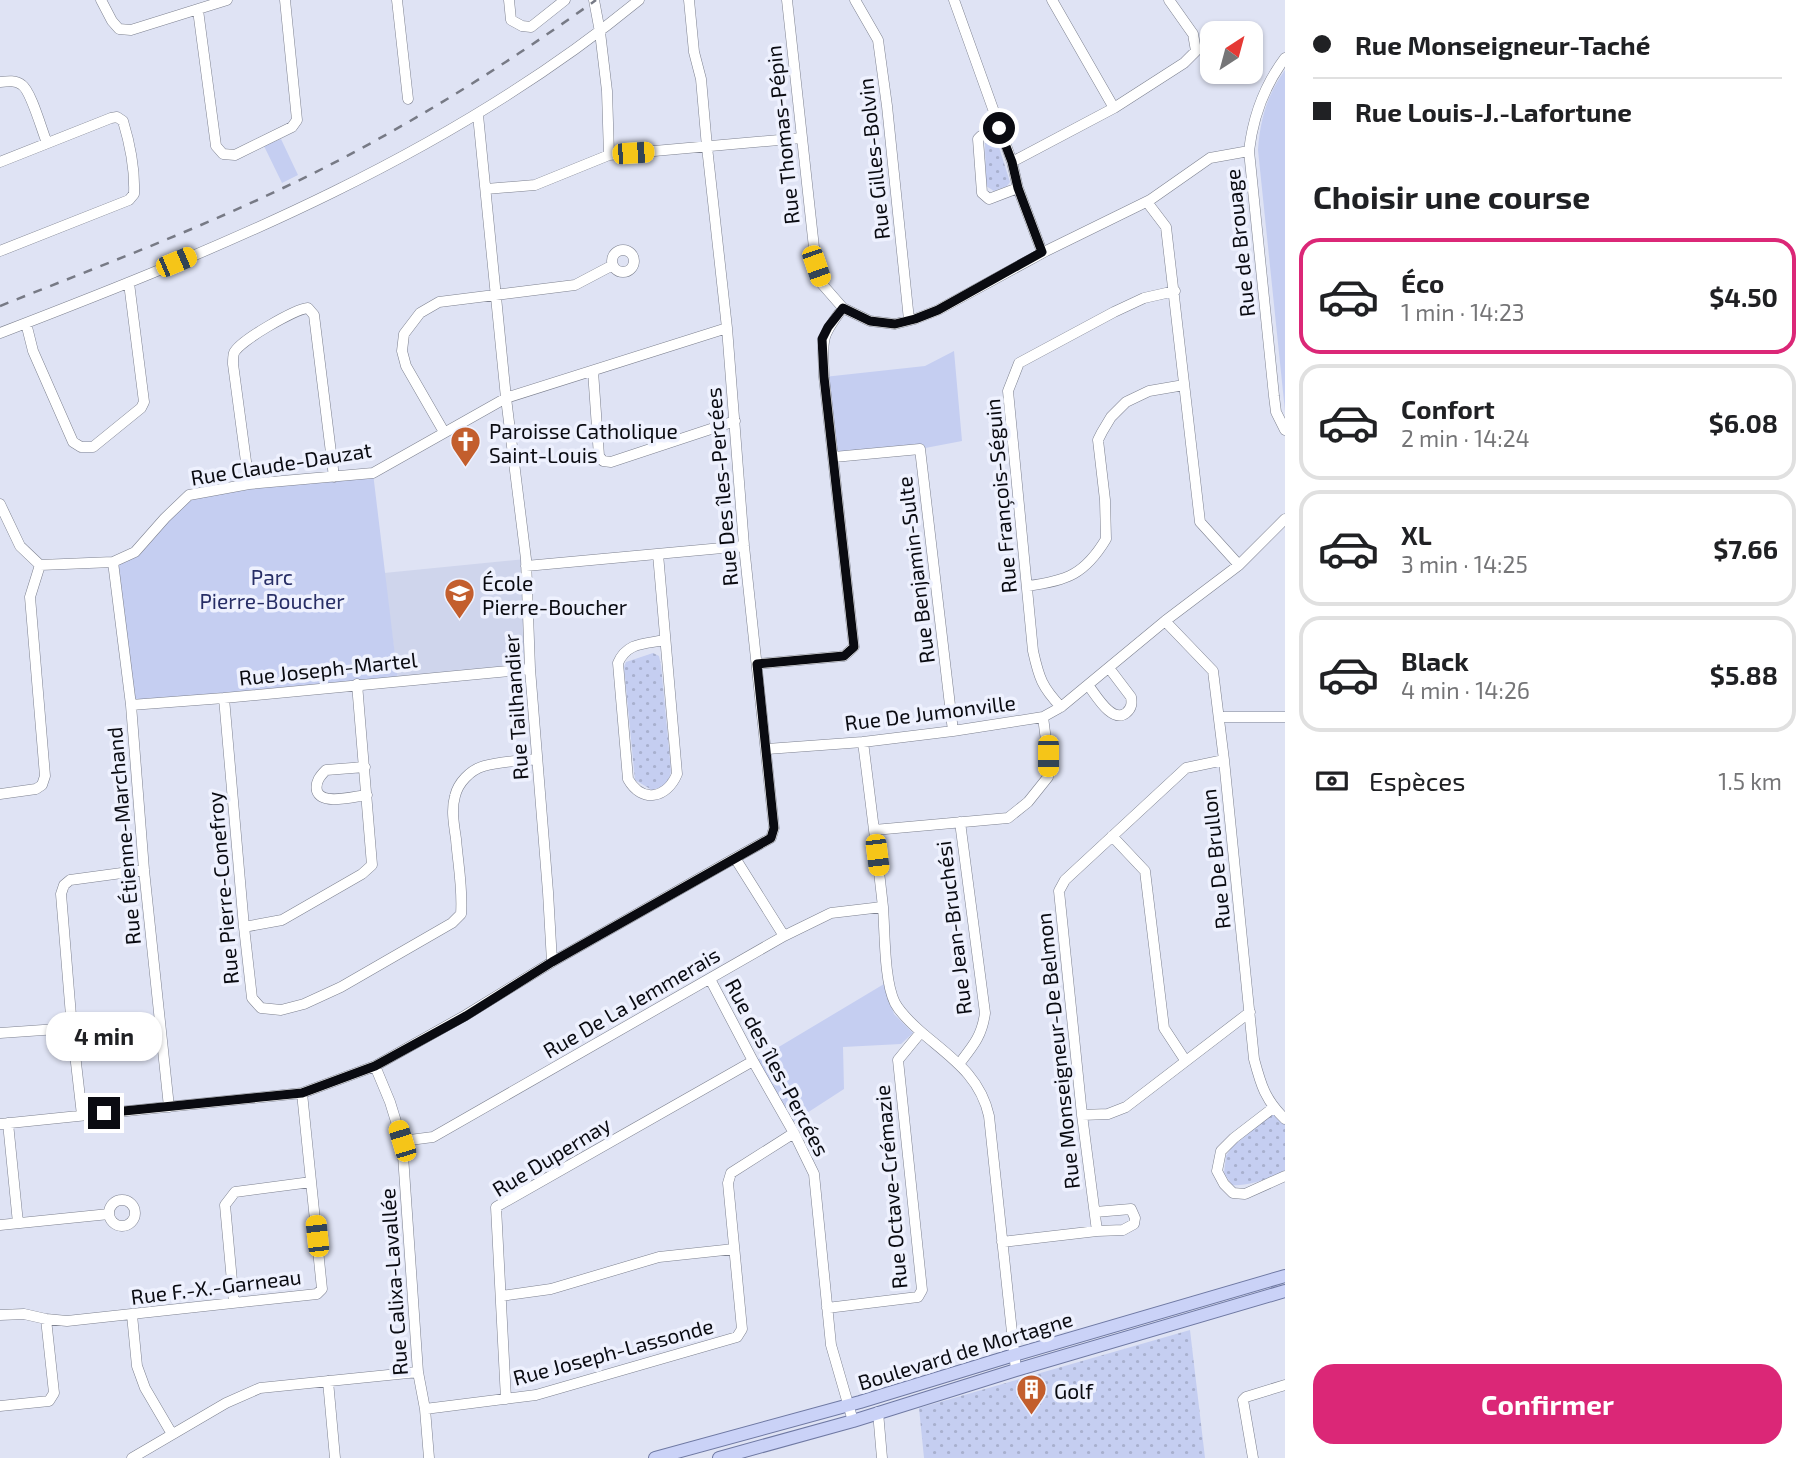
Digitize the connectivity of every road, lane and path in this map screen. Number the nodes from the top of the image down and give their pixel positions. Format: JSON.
{"nodes":[{"id":1,"x":101,"y":0,"type":"edge"},
{"id":2,"x":227,"y":0,"type":"edge"},
{"id":3,"x":285,"y":0,"type":"edge"},
{"id":4,"x":397,"y":0,"type":"edge"},
{"id":5,"x":509,"y":0,"type":"edge"},
{"id":6,"x":565,"y":0,"type":"edge"},
{"id":7,"x":594,"y":0,"type":"edge"},
{"id":8,"x":639,"y":0,"type":"edge"},
{"id":9,"x":689,"y":0,"type":"edge"},
{"id":10,"x":787,"y":0,"type":"edge"},
{"id":11,"x":855,"y":0,"type":"edge"},
{"id":12,"x":954,"y":0,"type":"edge"},
{"id":13,"x":1052,"y":0,"type":"edge"},
{"id":14,"x":1169,"y":0,"type":"edge"},
{"id":15,"x":198,"y":10,"type":"junction"},
{"id":16,"x":600,"y":32,"type":"junction"},
{"id":17,"x":1285,"y":58,"type":"edge"},
{"id":18,"x":0,"y":82,"type":"edge"},
{"id":19,"x":408,"y":99,"type":"dead end"},
{"id":20,"x":1114,"y":108,"type":"junction"},
{"id":21,"x":478,"y":115,"type":"junction"},
{"id":22,"x":999,"y":128,"type":"junction"},
{"id":23,"x":802,"y":138,"type":"junction"},
{"id":24,"x":47,"y":143,"type":"junction"},
{"id":25,"x":707,"y":148,"type":"junction"},
{"id":26,"x":1249,"y":151,"type":"junction"},
{"id":27,"x":608,"y":155,"type":"junction"},
{"id":28,"x":0,"y":162,"type":"edge"},
{"id":29,"x":1012,"y":162,"type":"junction"},
{"id":30,"x":1018,"y":188,"type":"junction"},
{"id":31,"x":486,"y":189,"type":"junction"},
{"id":32,"x":1147,"y":202,"type":"junction"},
{"id":33,"x":0,"y":251,"type":"edge"},
{"id":34,"x":1042,"y":252,"type":"junction"},
{"id":35,"x":613,"y":265,"type":"dead end"},
{"id":36,"x":128,"y":283,"type":"junction"},
{"id":37,"x":1175,"y":291,"type":"junction"},
{"id":38,"x":496,"y":296,"type":"junction"},
{"id":39,"x":843,"y":308,"type":"junction"},
{"id":40,"x":909,"y":320,"type":"junction"},
{"id":41,"x":26,"y":323,"type":"junction"},
{"id":42,"x":727,"y":328,"type":"junction"},
{"id":43,"x":0,"y":333,"type":"edge"},
{"id":44,"x":593,"y":371,"type":"junction"},
{"id":45,"x":1184,"y":385,"type":"junction"},
{"id":46,"x":506,"y":398,"type":"junction"},
{"id":47,"x":735,"y":421,"type":"junction"},
{"id":48,"x":1285,"y":430,"type":"edge"},
{"id":49,"x":444,"y":432,"type":"junction"},
{"id":50,"x":834,"y":457,"type":"junction"},
{"id":51,"x":334,"y":477,"type":"junction"},
{"id":52,"x":249,"y":484,"type":"junction"},
{"id":53,"x":0,"y":504,"type":"edge"},
{"id":54,"x":1285,"y":519,"type":"edge"},
{"id":55,"x":744,"y":547,"type":"junction"},
{"id":56,"x":658,"y":554,"type":"junction"},
{"id":57,"x":113,"y":562,"type":"junction"},
{"id":58,"x":40,"y":565,"type":"junction"},
{"id":59,"x":1239,"y":565,"type":"junction"},
{"id":60,"x":526,"y":566,"type":"junction"},
{"id":61,"x":1027,"y":586,"type":"junction"},
{"id":62,"x":1165,"y":621,"type":"junction"},
{"id":63,"x":665,"y":640,"type":"junction"},
{"id":64,"x":757,"y":664,"type":"junction"},
{"id":65,"x":530,"y":668,"type":"junction"},
{"id":66,"x":1109,"y":668,"type":"junction"},
{"id":67,"x":357,"y":684,"type":"junction"},
{"id":68,"x":1088,"y":685,"type":"junction"},
{"id":69,"x":224,"y":698,"type":"junction"},
{"id":70,"x":131,"y":705,"type":"junction"},
{"id":71,"x":1061,"y":708,"type":"junction"},
{"id":72,"x":1042,"y":717,"type":"junction"},
{"id":73,"x":1219,"y":717,"type":"junction"},
{"id":74,"x":1285,"y":717,"type":"edge"},
{"id":75,"x":953,"y":731,"type":"junction"},
{"id":76,"x":863,"y":742,"type":"junction"},
{"id":77,"x":767,"y":749,"type":"junction"},
{"id":78,"x":537,"y":759,"type":"junction"},
{"id":79,"x":1224,"y":760,"type":"junction"},
{"id":80,"x":365,"y":767,"type":"junction"},
{"id":81,"x":0,"y":793,"type":"edge"},
{"id":82,"x":367,"y":795,"type":"junction"},
{"id":83,"x":960,"y":822,"type":"junction"},
{"id":84,"x":874,"y":830,"type":"junction"},
{"id":85,"x":1112,"y":836,"type":"junction"},
{"id":86,"x":736,"y":858,"type":"junction"},
{"id":87,"x":144,"y":870,"type":"junction"},
{"id":88,"x":883,"y":907,"type":"junction"},
{"id":89,"x":244,"y":927,"type":"junction"},
{"id":90,"x":784,"y":936,"type":"junction"},
{"id":91,"x":552,"y":962,"type":"junction"},
{"id":92,"x":710,"y":979,"type":"junction"},
{"id":93,"x":1250,"y":1012,"type":"junction"},
{"id":94,"x":72,"y":1028,"type":"junction"},
{"id":95,"x":921,"y":1032,"type":"junction"},
{"id":96,"x":0,"y":1033,"type":"edge"},
{"id":97,"x":1185,"y":1060,"type":"junction"},
{"id":98,"x":753,"y":1061,"type":"junction"},
{"id":99,"x":959,"y":1064,"type":"junction"},
{"id":100,"x":375,"y":1066,"type":"junction"},
{"id":101,"x":302,"y":1093,"type":"junction"},
{"id":102,"x":169,"y":1107,"type":"junction"},
{"id":103,"x":1273,"y":1108,"type":"junction"},
{"id":104,"x":82,"y":1115,"type":"junction"},
{"id":105,"x":1082,"y":1115,"type":"junction"},
{"id":106,"x":1285,"y":1119,"type":"edge"},
{"id":107,"x":4,"y":1123,"type":"edge"},
{"id":108,"x":794,"y":1133,"type":"junction"},
{"id":109,"x":402,"y":1141,"type":"junction"},
{"id":110,"x":1285,"y":1176,"type":"edge"},
{"id":111,"x":311,"y":1182,"type":"junction"},
{"id":112,"x":1095,"y":1212,"type":"junction"},
{"id":113,"x":109,"y":1214,"type":"dead end"},
{"id":114,"x":18,"y":1223,"type":"junction"},
{"id":115,"x":0,"y":1225,"type":"edge"},
{"id":116,"x":1097,"y":1231,"type":"junction"},
{"id":117,"x":1002,"y":1242,"type":"junction"},
{"id":118,"x":734,"y":1249,"type":"junction"},
{"id":119,"x":1285,"y":1276,"type":"edge"},
{"id":120,"x":1285,"y":1291,"type":"edge"},
{"id":121,"x":501,"y":1296,"type":"junction"},
{"id":122,"x":234,"y":1303,"type":"junction"},
{"id":123,"x":827,"y":1308,"type":"junction"},
{"id":124,"x":0,"y":1315,"type":"edge"},
{"id":125,"x":132,"y":1315,"type":"junction"},
{"id":126,"x":46,"y":1319,"type":"junction"},
{"id":127,"x":1014,"y":1355,"type":"junction"},
{"id":128,"x":1016,"y":1370,"type":"junction"},
{"id":129,"x":418,"y":1371,"type":"junction"},
{"id":130,"x":328,"y":1381,"type":"junction"},
{"id":131,"x":1285,"y":1385,"type":"edge"},
{"id":132,"x":506,"y":1399,"type":"junction"},
{"id":133,"x":849,"y":1405,"type":"junction"},
{"id":134,"x":0,"y":1406,"type":"edge"},
{"id":135,"x":425,"y":1409,"type":"junction"},
{"id":136,"x":878,"y":1412,"type":"junction"},
{"id":137,"x":853,"y":1421,"type":"junction"},
{"id":138,"x":172,"y":1434,"type":"junction"},
{"id":139,"x":132,"y":1458,"type":"edge"},
{"id":140,"x":335,"y":1458,"type":"edge"},
{"id":141,"x":429,"y":1458,"type":"edge"},
{"id":142,"x":660,"y":1458,"type":"edge"},
{"id":143,"x":719,"y":1458,"type":"edge"},
{"id":144,"x":882,"y":1458,"type":"edge"},
{"id":145,"x":1253,"y":1458,"type":"edge"}],
"edges":[{"from":1,"to":15,"type":"street"},
{"from":2,"to":15,"type":"street"},
{"from":3,"to":15,"type":"street"},
{"from":4,"to":19,"type":"street"},
{"from":5,"to":6,"type":"street"},
{"from":7,"to":16,"type":"street"},
{"from":8,"to":16,"type":"street"},
{"from":9,"to":25,"type":"street","name":"Rue Des îles-Percées"},
{"from":10,"to":23,"type":"street","name":"Rue Thomas-Pépin"},
{"from":11,"to":40,"type":"street","name":"Rue Gilles-Bolvin"},
{"from":12,"to":22,"type":"street"},
{"from":13,"to":20,"type":"street"},
{"from":14,"to":20,"type":"street"},
{"from":16,"to":21,"type":"street"},
{"from":16,"to":27,"type":"street"},
{"from":17,"to":26,"type":"street","name":"Rue de Brouage"},
{"from":18,"to":24,"type":"street"},
{"from":20,"to":29,"type":"street"},
{"from":21,"to":31,"type":"street","name":"Rue Tailhandier"},
{"from":21,"to":36,"type":"street"},
{"from":22,"to":29,"type":"street"},
{"from":22,"to":30,"type":"street"},
{"from":23,"to":25,"type":"street"},
{"from":23,"to":39,"type":"street","name":"Rue Thomas-Pépin"},
{"from":24,"to":28,"type":"street"},
{"from":24,"to":33,"type":"street"},
{"from":25,"to":27,"type":"street"},
{"from":25,"to":42,"type":"street","name":"Rue Des îles-Percées"},
{"from":26,"to":32,"type":"street","name":"Rue Thomas-Pépin"},
{"from":26,"to":48,"type":"street","name":"Rue de Brouage"},
{"from":27,"to":31,"type":"street"},
{"from":29,"to":30,"type":"street"},
{"from":30,"to":34,"type":"street"},
{"from":31,"to":38,"type":"street","name":"Rue Tailhandier"},
{"from":32,"to":34,"type":"street","name":"Rue Thomas-Pépin"},
{"from":32,"to":37,"type":"street"},
{"from":34,"to":40,"type":"street","name":"Rue Thomas-Pépin"},
{"from":35,"to":38,"type":"street"},
{"from":36,"to":41,"type":"street"},
{"from":36,"to":41,"type":"street"},
{"from":37,"to":45,"type":"street"},
{"from":37,"to":61,"type":"street","name":"Rue François-Séguin"},
{"from":38,"to":46,"type":"street","name":"Rue Tailhandier"},
{"from":38,"to":49,"type":"street"},
{"from":39,"to":40,"type":"street","name":"Rue Thomas-Pépin"},
{"from":39,"to":50,"type":"street"},
{"from":41,"to":43,"type":"street"},
{"from":42,"to":44,"type":"street","name":"Rue Claude-Dauzat"},
{"from":42,"to":47,"type":"street","name":"Rue Des îles-Percées"},
{"from":44,"to":46,"type":"street","name":"Rue Claude-Dauzat"},
{"from":44,"to":47,"type":"street"},
{"from":45,"to":59,"type":"street"},
{"from":45,"to":61,"type":"street"},
{"from":46,"to":49,"type":"street","name":"Rue Claude-Dauzat"},
{"from":46,"to":60,"type":"street","name":"Rue Tailhandier"},
{"from":47,"to":55,"type":"street","name":"Rue Des îles-Percées"},
{"from":49,"to":51,"type":"street","name":"Rue Claude-Dauzat"},
{"from":50,"to":64,"type":"street"},
{"from":50,"to":75,"type":"street","name":"Rue Benjamin-Sulte"},
{"from":51,"to":52,"type":"street","name":"Rue Claude-Dauzat"},
{"from":51,"to":52,"type":"street"},
{"from":52,"to":57,"type":"street","name":"Rue Claude-Dauzat"},
{"from":53,"to":58,"type":"street"},
{"from":54,"to":59,"type":"street","name":"Rue De Jumonville"},
{"from":55,"to":56,"type":"street"},
{"from":55,"to":64,"type":"street","name":"Rue Des îles-Percées"},
{"from":56,"to":60,"type":"street"},
{"from":56,"to":63,"type":"street"},
{"from":57,"to":58,"type":"street","name":"Rue Claude-Dauzat"},
{"from":57,"to":70,"type":"street","name":"Rue Étienne-Marchand"},
{"from":58,"to":81,"type":"street"},
{"from":59,"to":62,"type":"street","name":"Rue De Jumonville"},
{"from":60,"to":65,"type":"street","name":"Rue Tailhandier"},
{"from":61,"to":71,"type":"street","name":"Rue François-Séguin"},
{"from":62,"to":66,"type":"street","name":"Rue De Jumonville"},
{"from":62,"to":73,"type":"street","name":"Rue De Brullon"},
{"from":63,"to":63,"type":"street"},
{"from":64,"to":77,"type":"street","name":"Rue Des îles-Percées"},
{"from":65,"to":67,"type":"street","name":"Rue Joseph-Martel"},
{"from":65,"to":78,"type":"street","name":"Rue Tailhandier"},
{"from":66,"to":68,"type":"street","name":"Rue De Jumonville"},
{"from":66,"to":68,"type":"street"},
{"from":67,"to":69,"type":"street","name":"Rue Joseph-Martel"},
{"from":67,"to":80,"type":"street"},
{"from":68,"to":71,"type":"street","name":"Rue De Jumonville"},
{"from":69,"to":70,"type":"street","name":"Rue Joseph-Martel"},
{"from":69,"to":89,"type":"street","name":"Rue Pierre-Conefroy"},
{"from":70,"to":87,"type":"street","name":"Rue Étienne-Marchand"},
{"from":71,"to":72,"type":"street","name":"Rue De Jumonville"},
{"from":72,"to":75,"type":"street","name":"Rue De Jumonville"},
{"from":72,"to":83,"type":"street"},
{"from":73,"to":74,"type":"street"},
{"from":73,"to":79,"type":"street","name":"Rue De Brullon"},
{"from":75,"to":76,"type":"street","name":"Rue De Jumonville"},
{"from":76,"to":77,"type":"street","name":"Rue De Jumonville"},
{"from":76,"to":84,"type":"street"},
{"from":77,"to":86,"type":"street","name":"Rue Des îles-Percées"},
{"from":78,"to":89,"type":"street","name":"Rue Pierre-Conefroy"},
{"from":78,"to":91,"type":"street","name":"Rue Tailhandier"},
{"from":79,"to":85,"type":"street","name":"Rue Monseigneur-De Belmon"},
{"from":79,"to":93,"type":"street","name":"Rue De Brullon"},
{"from":80,"to":82,"type":"street"},
{"from":80,"to":82,"type":"street"},
{"from":82,"to":89,"type":"street"},
{"from":83,"to":84,"type":"street"},
{"from":83,"to":99,"type":"street","name":"Rue Jean-Bruchési"},
{"from":84,"to":88,"type":"street"},
{"from":85,"to":97,"type":"street"},
{"from":85,"to":105,"type":"street","name":"Rue Monseigneur-De Belmon"},
{"from":86,"to":90,"type":"street"},
{"from":86,"to":91,"type":"street","name":"Rue Des îles-Percées"},
{"from":87,"to":94,"type":"street"},
{"from":87,"to":102,"type":"street","name":"Rue Étienne-Marchand"},
{"from":88,"to":90,"type":"street","name":"Rue De La Jemmerais"},
{"from":88,"to":95,"type":"street"},
{"from":90,"to":92,"type":"street","name":"Rue De La Jemmerais"},
{"from":91,"to":100,"type":"street","name":"Rue Des îles-Percées"},
{"from":92,"to":98,"type":"street","name":"Rue des îles-Percées"},
{"from":92,"to":109,"type":"street","name":"Rue De La Jemmerais"},
{"from":93,"to":97,"type":"street"},
{"from":93,"to":103,"type":"street","name":"Rue De Brullon"},
{"from":94,"to":96,"type":"street"},
{"from":94,"to":104,"type":"street"},
{"from":95,"to":99,"type":"street"},
{"from":95,"to":123,"type":"street","name":"Rue Octave-Crémazie"},
{"from":97,"to":105,"type":"street"},
{"from":98,"to":108,"type":"street","name":"Rue des îles-Percées"},
{"from":98,"to":121,"type":"street","name":"Rue Dupernay"},
{"from":99,"to":117,"type":"street"},
{"from":100,"to":101,"type":"street","name":"Rue Des îles-Percées"},
{"from":100,"to":109,"type":"street","name":"Rue Calixa-Lavallée"},
{"from":101,"to":102,"type":"street","name":"Rue Des îles-Percées"},
{"from":101,"to":111,"type":"street","name":"Rue F.-X.-Garneau"},
{"from":102,"to":104,"type":"street","name":"Rue Des îles-Percées"},
{"from":103,"to":106,"type":"street","name":"Rue De Brullon"},
{"from":103,"to":110,"type":"street"},
{"from":104,"to":107,"type":"street","name":"Rue Des îles-Percées"},
{"from":105,"to":112,"type":"street","name":"Rue Monseigneur-De Belmon"},
{"from":107,"to":114,"type":"street"},
{"from":108,"to":118,"type":"street","name":"Rue Joseph-Lassonde"},
{"from":108,"to":123,"type":"street","name":"Rue des îles-Percées"},
{"from":109,"to":129,"type":"street","name":"Rue Calixa-Lavallée"},
{"from":111,"to":122,"type":"street"},
{"from":111,"to":122,"type":"street","name":"Rue F.-X.-Garneau"},
{"from":112,"to":116,"type":"street","name":"Rue Monseigneur-De Belmon"},
{"from":112,"to":116,"type":"street","name":"Rue Monseigneur-De Belmon"},
{"from":113,"to":114,"type":"street"},
{"from":114,"to":115,"type":"street"},
{"from":116,"to":117,"type":"street","name":"Rue Monseigneur-De Belmon"},
{"from":117,"to":127,"type":"street"},
{"from":118,"to":121,"type":"street"},
{"from":118,"to":132,"type":"street","name":"Rue Joseph-Lassonde"},
{"from":119,"to":127,"type":"main road","name":"Boulevard de Mortagne"},
{"from":120,"to":128,"type":"main road","name":"Boulevard de Mortagne"},
{"from":121,"to":132,"type":"street","name":"Rue Dupernay"},
{"from":122,"to":125,"type":"street","name":"Rue F.-X.-Garneau"},
{"from":123,"to":133,"type":"street","name":"Rue des îles-Percées"},
{"from":124,"to":126,"type":"street","name":"Rue F.-X.-Garneau"},
{"from":125,"to":126,"type":"street","name":"Rue F.-X.-Garneau"},
{"from":125,"to":138,"type":"street"},
{"from":126,"to":134,"type":"street"},
{"from":127,"to":128,"type":"street"},
{"from":127,"to":133,"type":"main road","name":"Boulevard de Mortagne"},
{"from":128,"to":136,"type":"main road","name":"Boulevard de Mortagne"},
{"from":129,"to":130,"type":"street"},
{"from":129,"to":135,"type":"street","name":"Rue Calixa-Lavallée"},
{"from":130,"to":138,"type":"street"},
{"from":130,"to":140,"type":"street"},
{"from":131,"to":145,"type":"street"},
{"from":132,"to":135,"type":"street","name":"Rue Joseph-Lassonde"},
{"from":133,"to":137,"type":"street","name":"Rue des îles-Percées"},
{"from":133,"to":142,"type":"main road","name":"Boulevard de Mortagne"},
{"from":135,"to":141,"type":"street","name":"Rue Calixa-Lavallée"},
{"from":136,"to":137,"type":"main road","name":"Boulevard de Mortagne"},
{"from":136,"to":144,"type":"street"},
{"from":137,"to":143,"type":"main road","name":"Boulevard de Mortagne"},
{"from":138,"to":139,"type":"street"}]}
